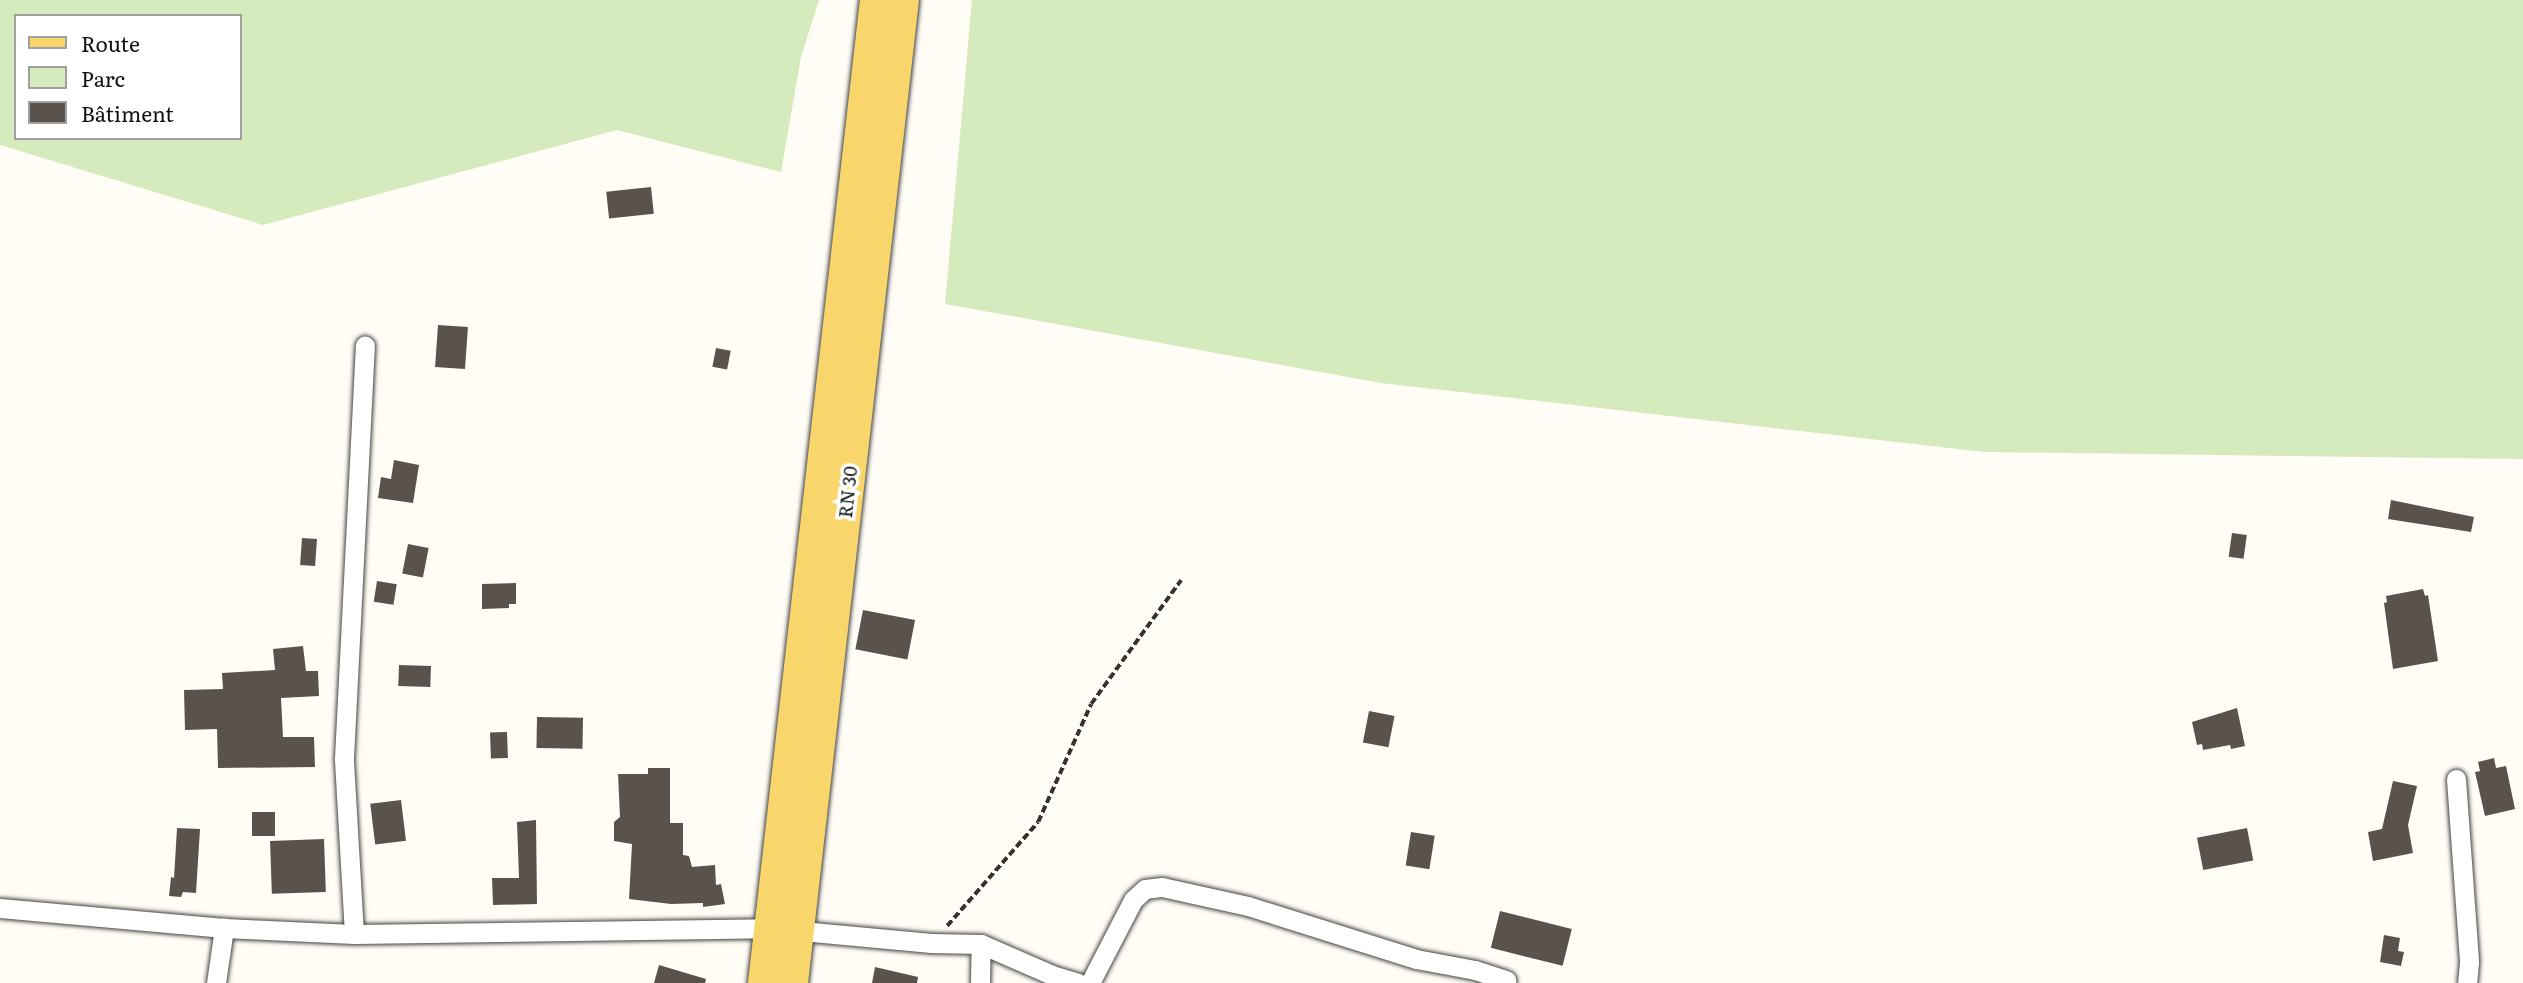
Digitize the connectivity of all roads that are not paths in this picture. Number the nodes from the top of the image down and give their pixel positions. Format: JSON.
{"nodes":[{"id":1,"x":876,"y":0,"type":"edge"},
{"id":2,"x":903,"y":0,"type":"edge"},
{"id":3,"x":365,"y":346,"type":"dead end"},
{"id":4,"x":2456,"y":779,"type":"dead end"},
{"id":5,"x":0,"y":908,"type":"edge"},
{"id":6,"x":225,"y":928,"type":"junction"},
{"id":7,"x":784,"y":929,"type":"junction"},
{"id":8,"x":354,"y":934,"type":"junction"},
{"id":9,"x":981,"y":944,"type":"junction"},
{"id":10,"x":1506,"y":980,"type":"dead end"},
{"id":11,"x":216,"y":983,"type":"edge"},
{"id":12,"x":764,"y":983,"type":"edge"},
{"id":13,"x":792,"y":983,"type":"edge"},
{"id":14,"x":980,"y":983,"type":"edge"},
{"id":15,"x":1078,"y":983,"type":"edge"},
{"id":16,"x":1090,"y":983,"type":"edge"},
{"id":17,"x":2467,"y":983,"type":"edge"}],
"edges":[{"from":1,"to":7,"type":"main road","number":"RN 30"},
{"from":2,"to":7,"type":"main road","name":"RN 30","number":"RN 30"},
{"from":3,"to":8,"type":"street"},
{"from":4,"to":17,"type":"street"},
{"from":5,"to":6,"type":"street"},
{"from":6,"to":8,"type":"street"},
{"from":6,"to":11,"type":"street"},
{"from":7,"to":8,"type":"street"},
{"from":7,"to":9,"type":"street"},
{"from":7,"to":12,"type":"main road","number":"RN 30"},
{"from":7,"to":13,"type":"main road","name":"RN 30","number":"RN 30"},
{"from":9,"to":14,"type":"street"},
{"from":9,"to":15,"type":"street"},
{"from":10,"to":16,"type":"street"}]}
